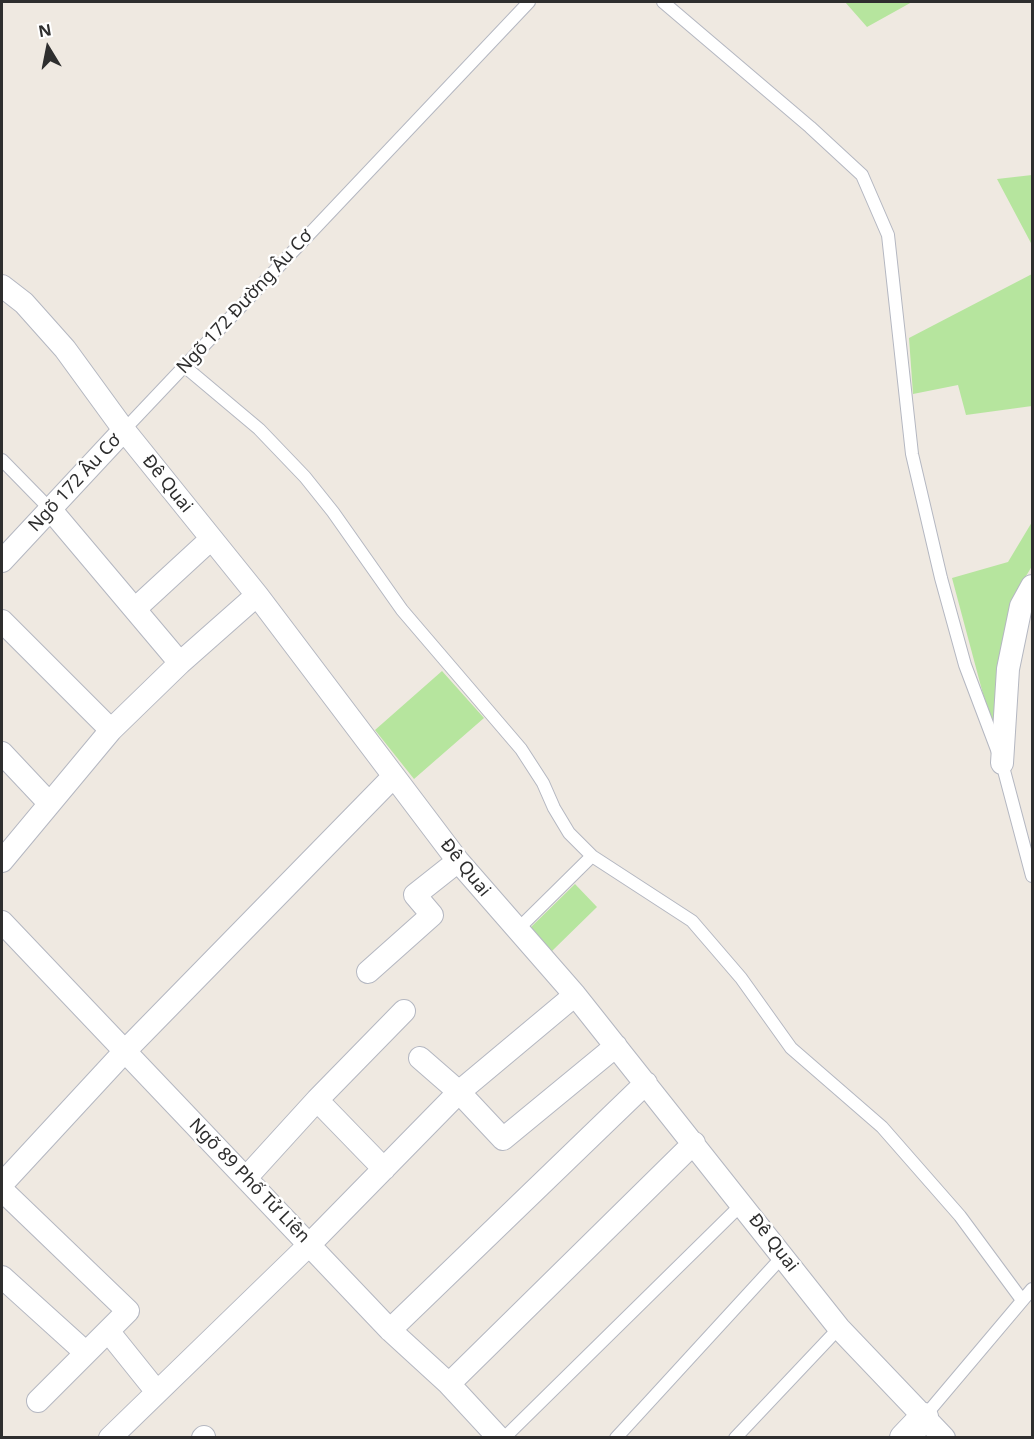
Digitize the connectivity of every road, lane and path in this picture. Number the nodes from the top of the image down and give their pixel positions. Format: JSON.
{"nodes":[{"id":1,"x":529,"y":2,"type":"edge"},
{"id":2,"x":663,"y":2,"type":"edge"},
{"id":3,"x":2,"y":286,"type":"edge"},
{"id":4,"x":184,"y":366,"type":"junction"},
{"id":5,"x":124,"y":430,"type":"junction"},
{"id":6,"x":2,"y":460,"type":"edge"},
{"id":7,"x":51,"y":510,"type":"junction"},
{"id":8,"x":211,"y":539,"type":"junction"},
{"id":9,"x":2,"y":561,"type":"edge"},
{"id":10,"x":1032,"y":586,"type":"edge"},
{"id":11,"x":256,"y":595,"type":"junction"},
{"id":12,"x":135,"y":609,"type":"junction"},
{"id":13,"x":2,"y":621,"type":"edge"},
{"id":14,"x":180,"y":663,"type":"junction"},
{"id":15,"x":111,"y":730,"type":"junction"},
{"id":16,"x":2,"y":753,"type":"edge"},
{"id":17,"x":1002,"y":763,"type":"junction"},
{"id":18,"x":393,"y":777,"type":"junction"},
{"id":19,"x":49,"y":803,"type":"junction"},
{"id":20,"x":592,"y":856,"type":"junction"},
{"id":21,"x":2,"y":861,"type":"edge"},
{"id":22,"x":458,"y":861,"type":"junction"},
{"id":23,"x":1032,"y":876,"type":"edge"},
{"id":24,"x":2,"y":922,"type":"edge"},
{"id":25,"x":517,"y":930,"type":"junction"},
{"id":26,"x":368,"y":972,"type":"dead end"},
{"id":27,"x":575,"y":995,"type":"junction"},
{"id":28,"x":404,"y":1011,"type":"dead end"},
{"id":29,"x":616,"y":1046,"type":"junction"},
{"id":30,"x":125,"y":1052,"type":"junction"},
{"id":31,"x":420,"y":1058,"type":"dead end"},
{"id":32,"x":646,"y":1083,"type":"junction"},
{"id":33,"x":459,"y":1092,"type":"junction"},
{"id":34,"x":317,"y":1100,"type":"junction"},
{"id":35,"x":694,"y":1143,"type":"junction"},
{"id":36,"x":384,"y":1169,"type":"junction"},
{"id":37,"x":246,"y":1178,"type":"junction"},
{"id":38,"x":2,"y":1184,"type":"edge"},
{"id":39,"x":2,"y":1190,"type":"edge"},
{"id":40,"x":742,"y":1204,"type":"junction"},
{"id":41,"x":310,"y":1244,"type":"junction"},
{"id":42,"x":783,"y":1256,"type":"junction"},
{"id":43,"x":2,"y":1277,"type":"edge"},
{"id":44,"x":1032,"y":1290,"type":"edge"},
{"id":45,"x":1022,"y":1300,"type":"junction"},
{"id":46,"x":839,"y":1328,"type":"junction"},
{"id":47,"x":108,"y":1330,"type":"junction"},
{"id":48,"x":390,"y":1330,"type":"junction"},
{"id":49,"x":85,"y":1352,"type":"junction"},
{"id":50,"x":449,"y":1384,"type":"junction"},
{"id":51,"x":157,"y":1392,"type":"junction"},
{"id":52,"x":38,"y":1401,"type":"dead end"},
{"id":53,"x":924,"y":1417,"type":"junction"},
{"id":54,"x":110,"y":1437,"type":"edge"},
{"id":55,"x":499,"y":1437,"type":"edge"},
{"id":56,"x":504,"y":1437,"type":"edge"},
{"id":57,"x":616,"y":1437,"type":"edge"},
{"id":58,"x":735,"y":1437,"type":"edge"},
{"id":59,"x":904,"y":1437,"type":"edge"},
{"id":60,"x":944,"y":1437,"type":"edge"}],
"edges":[{"from":1,"to":4,"type":"lane","name":"Ngõ 172 Đường Âu Cơ"},
{"from":2,"to":17,"type":"lane"},
{"from":3,"to":5,"type":"street","name":"Đê Quai"},
{"from":4,"to":5,"type":"lane","name":"Ngõ 172 Đường Âu Cơ"},
{"from":4,"to":20,"type":"lane"},
{"from":5,"to":7,"type":"street","name":"Ngõ 172 Âu Cơ"},
{"from":5,"to":8,"type":"street","name":"Đê Quai"},
{"from":6,"to":7,"type":"lane"},
{"from":7,"to":9,"type":"street","name":"Ngõ 172 Âu Cơ"},
{"from":7,"to":12,"type":"street"},
{"from":8,"to":11,"type":"street","name":"Đê Quai"},
{"from":8,"to":12,"type":"street"},
{"from":10,"to":17,"type":"street"},
{"from":11,"to":14,"type":"street"},
{"from":11,"to":18,"type":"street","name":"Đê Quai"},
{"from":12,"to":14,"type":"street"},
{"from":13,"to":15,"type":"street"},
{"from":14,"to":15,"type":"street"},
{"from":15,"to":19,"type":"street"},
{"from":16,"to":19,"type":"street"},
{"from":17,"to":23,"type":"lane"},
{"from":18,"to":22,"type":"street","name":"Đê Quai"},
{"from":18,"to":30,"type":"street"},
{"from":19,"to":21,"type":"street"},
{"from":20,"to":25,"type":"lane"},
{"from":20,"to":45,"type":"lane"},
{"from":22,"to":25,"type":"street","name":"Đê Quai"},
{"from":22,"to":26,"type":"street"},
{"from":24,"to":30,"type":"street","name":"Ngõ 89 Phố Tử Liên"},
{"from":25,"to":27,"type":"street","name":"Đê Quai"},
{"from":27,"to":29,"type":"street","name":"Đê Quai"},
{"from":27,"to":33,"type":"street"},
{"from":28,"to":34,"type":"street"},
{"from":29,"to":32,"type":"street","name":"Đê Quai"},
{"from":29,"to":33,"type":"street"},
{"from":30,"to":37,"type":"street","name":"Ngõ 89 Phố Tử Liên"},
{"from":30,"to":38,"type":"street"},
{"from":31,"to":33,"type":"street"},
{"from":32,"to":35,"type":"street","name":"Đê Quai"},
{"from":32,"to":48,"type":"street"},
{"from":33,"to":36,"type":"street"},
{"from":34,"to":36,"type":"street"},
{"from":34,"to":37,"type":"street"},
{"from":35,"to":40,"type":"street","name":"Đê Quai"},
{"from":35,"to":50,"type":"street"},
{"from":36,"to":41,"type":"street"},
{"from":37,"to":41,"type":"street","name":"Ngõ 89 Phố Tử Liên"},
{"from":39,"to":47,"type":"street"},
{"from":40,"to":42,"type":"street","name":"Đê Quai"},
{"from":40,"to":56,"type":"lane"},
{"from":41,"to":48,"type":"street","name":"Ngõ 89 Phố Tử Liên"},
{"from":41,"to":51,"type":"street"},
{"from":42,"to":46,"type":"street","name":"Đê Quai"},
{"from":42,"to":57,"type":"lane"},
{"from":43,"to":49,"type":"street"},
{"from":44,"to":45,"type":"lane"},
{"from":45,"to":53,"type":"lane"},
{"from":46,"to":53,"type":"street","name":"Đê Quai"},
{"from":46,"to":58,"type":"lane"},
{"from":47,"to":49,"type":"street"},
{"from":47,"to":51,"type":"street"},
{"from":48,"to":50,"type":"street","name":"Ngõ 89 Phố Tử Liên"},
{"from":49,"to":52,"type":"street"},
{"from":50,"to":55,"type":"street","name":"Ngõ 89 Phố Tử Liên"},
{"from":51,"to":54,"type":"street"},
{"from":53,"to":59,"type":"street"},
{"from":53,"to":60,"type":"street","name":"Đê Quai"}]}
